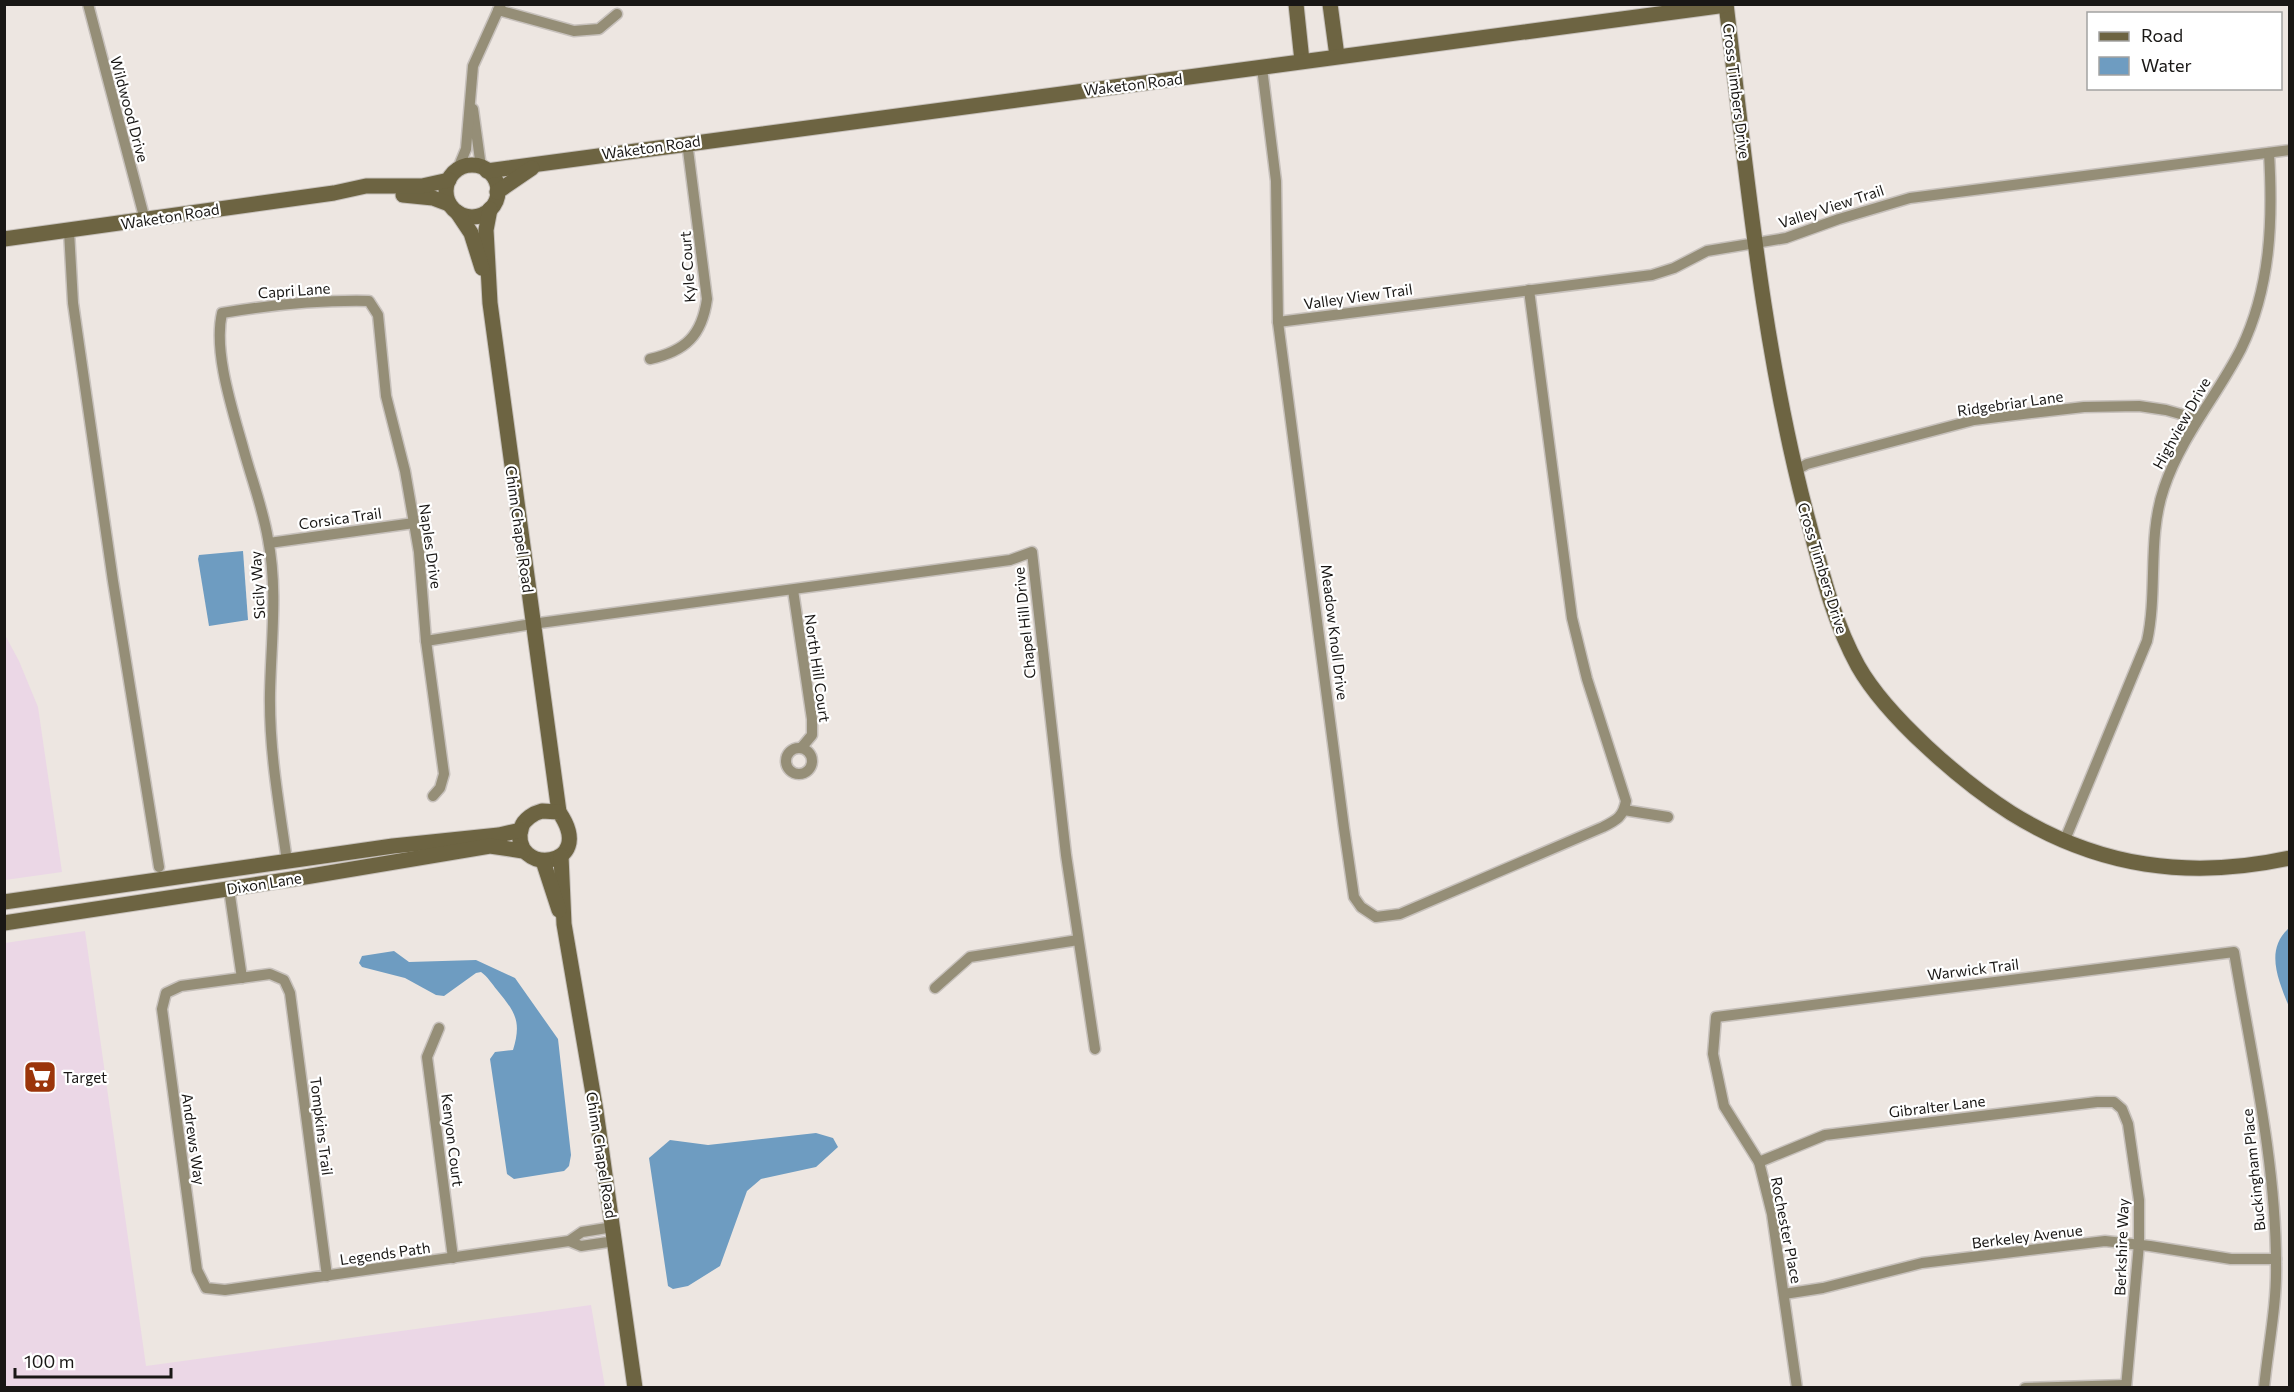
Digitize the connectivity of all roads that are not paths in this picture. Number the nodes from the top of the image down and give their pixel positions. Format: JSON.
{"nodes":[{"id":1,"x":88,"y":4,"type":"edge"},
{"id":2,"x":1296,"y":4,"type":"edge"},
{"id":3,"x":1330,"y":4,"type":"edge"},
{"id":4,"x":1726,"y":5,"type":"edge"},
{"id":5,"x":500,"y":7,"type":"edge"},
{"id":6,"x":617,"y":14,"type":"dead end"},
{"id":7,"x":1337,"y":56,"type":"junction"},
{"id":8,"x":1302,"y":61,"type":"junction"},
{"id":9,"x":1262,"y":68,"type":"junction"},
{"id":10,"x":469,"y":94,"type":"junction"},
{"id":11,"x":687,"y":142,"type":"junction"},
{"id":12,"x":2289,"y":150,"type":"edge"},
{"id":13,"x":2269,"y":153,"type":"junction"},
{"id":14,"x":540,"y":163,"type":"junction"},
{"id":15,"x":484,"y":169,"type":"junction"},
{"id":16,"x":453,"y":175,"type":"junction"},
{"id":17,"x":497,"y":192,"type":"junction"},
{"id":18,"x":334,"y":193,"type":"junction"},
{"id":19,"x":453,"y":208,"type":"junction"},
{"id":20,"x":490,"y":209,"type":"junction"},
{"id":21,"x":145,"y":220,"type":"junction"},
{"id":22,"x":69,"y":231,"type":"junction"},
{"id":23,"x":4,"y":239,"type":"edge"},
{"id":24,"x":1757,"y":243,"type":"junction"},
{"id":25,"x":1529,"y":290,"type":"junction"},
{"id":26,"x":369,"y":302,"type":"joint"},
{"id":27,"x":490,"y":303,"type":"junction"},
{"id":28,"x":222,"y":313,"type":"joint"},
{"id":29,"x":1278,"y":322,"type":"junction"},
{"id":30,"x":650,"y":359,"type":"dead end"},
{"id":31,"x":2198,"y":419,"type":"junction"},
{"id":32,"x":1795,"y":471,"type":"junction"},
{"id":33,"x":414,"y":523,"type":"junction"},
{"id":34,"x":269,"y":543,"type":"junction"},
{"id":35,"x":793,"y":590,"type":"junction"},
{"id":36,"x":532,"y":624,"type":"junction"},
{"id":37,"x":426,"y":641,"type":"junction"},
{"id":38,"x":802,"y":747,"type":"dead end"},
{"id":39,"x":549,"y":754,"type":"junction"},
{"id":40,"x":433,"y":795,"type":"dead end"},
{"id":41,"x":1624,"y":810,"type":"junction"},
{"id":42,"x":536,"y":812,"type":"junction"},
{"id":43,"x":559,"y":812,"type":"junction"},
{"id":44,"x":1668,"y":817,"type":"dead end"},
{"id":45,"x":521,"y":830,"type":"junction"},
{"id":46,"x":2064,"y":842,"type":"junction"},
{"id":47,"x":523,"y":851,"type":"junction"},
{"id":48,"x":561,"y":856,"type":"junction"},
{"id":49,"x":2289,"y":858,"type":"edge"},
{"id":50,"x":287,"y":861,"type":"junction"},
{"id":51,"x":543,"y":861,"type":"junction"},
{"id":52,"x":159,"y":867,"type":"dead end"},
{"id":53,"x":229,"y":888,"type":"junction"},
{"id":54,"x":55,"y":894,"type":"junction"},
{"id":55,"x":4,"y":902,"type":"edge"},
{"id":56,"x":56,"y":915,"type":"junction"},
{"id":57,"x":4,"y":923,"type":"edge"},
{"id":58,"x":564,"y":924,"type":"junction"},
{"id":59,"x":1078,"y":940,"type":"junction"},
{"id":60,"x":2234,"y":952,"type":"joint"},
{"id":61,"x":242,"y":978,"type":"junction"},
{"id":62,"x":935,"y":988,"type":"dead end"},
{"id":63,"x":1716,"y":1017,"type":"joint"},
{"id":64,"x":439,"y":1028,"type":"dead end"},
{"id":65,"x":1095,"y":1049,"type":"dead end"},
{"id":66,"x":2122,"y":1109,"type":"joint"},
{"id":67,"x":1759,"y":1162,"type":"junction"},
{"id":68,"x":614,"y":1234,"type":"junction"},
{"id":69,"x":2139,"y":1244,"type":"junction"},
{"id":70,"x":453,"y":1258,"type":"junction"},
{"id":71,"x":2276,"y":1259,"type":"junction"},
{"id":72,"x":327,"y":1276,"type":"junction"},
{"id":73,"x":206,"y":1288,"type":"joint"},
{"id":74,"x":1784,"y":1294,"type":"junction"},
{"id":75,"x":2126,"y":1386,"type":"edge"},
{"id":76,"x":636,"y":1388,"type":"edge"},
{"id":77,"x":1797,"y":1388,"type":"edge"},
{"id":78,"x":2025,"y":1388,"type":"edge"},
{"id":79,"x":2264,"y":1388,"type":"edge"}],
"edges":[{"from":1,"to":21,"type":"street","name":"Wildwood Drive"},
{"from":2,"to":8,"type":"street"},
{"from":3,"to":7,"type":"street"},
{"from":4,"to":7,"type":"street","name":"Waketon Road"},
{"from":4,"to":24,"type":"street","name":"Cross Timbers Drive"},
{"from":5,"to":6,"type":"street"},
{"from":5,"to":10,"type":"street"},
{"from":7,"to":8,"type":"street","name":"Waketon Road"},
{"from":8,"to":9,"type":"street","name":"Waketon Road"},
{"from":9,"to":11,"type":"street","name":"Waketon Road"},
{"from":9,"to":29,"type":"street","name":"Meadow Knoll Drive"},
{"from":10,"to":15,"type":"street"},
{"from":10,"to":16,"type":"street"},
{"from":11,"to":14,"type":"street","name":"Waketon Road"},
{"from":11,"to":30,"type":"street","name":"Kyle Court"},
{"from":12,"to":13,"type":"street","name":"Valley View Trail"},
{"from":13,"to":24,"type":"street","name":"Valley View Trail"},
{"from":13,"to":31,"type":"street","name":"Highview Drive"},
{"from":14,"to":15,"type":"street","name":"Waketon Road"},
{"from":14,"to":17,"type":"street","name":"Waketon Road"},
{"from":15,"to":16,"type":"street"},
{"from":15,"to":17,"type":"street"},
{"from":16,"to":18,"type":"street","name":"Waketon Road"},
{"from":16,"to":19,"type":"street"},
{"from":17,"to":20,"type":"street"},
{"from":18,"to":19,"type":"street","name":"Waketon Road"},
{"from":18,"to":21,"type":"street","name":"Waketon Road"},
{"from":19,"to":20,"type":"street"},
{"from":19,"to":27,"type":"street","name":"Chinn Chapel Road"},
{"from":20,"to":27,"type":"street","name":"Chinn Chapel Road"},
{"from":21,"to":22,"type":"street","name":"Waketon Road"},
{"from":22,"to":23,"type":"street","name":"Waketon Road"},
{"from":22,"to":52,"type":"street"},
{"from":24,"to":25,"type":"street","name":"Valley View Trail"},
{"from":24,"to":32,"type":"street","name":"Cross Timbers Drive"},
{"from":25,"to":29,"type":"street","name":"Valley View Trail"},
{"from":25,"to":41,"type":"street"},
{"from":26,"to":28,"type":"street","name":"Capri Lane"},
{"from":26,"to":33,"type":"street","name":"Naples Drive"},
{"from":27,"to":36,"type":"street","name":"Chinn Chapel Road"},
{"from":28,"to":34,"type":"street","name":"Sicily Way"},
{"from":29,"to":41,"type":"street","name":"Meadow Knoll Drive"},
{"from":31,"to":32,"type":"street","name":"Ridgebriar Lane"},
{"from":31,"to":46,"type":"street","name":"Highview Drive"},
{"from":32,"to":46,"type":"street","name":"Cross Timbers Drive"},
{"from":33,"to":34,"type":"street","name":"Corsica Trail"},
{"from":33,"to":37,"type":"street","name":"Naples Drive"},
{"from":34,"to":50,"type":"street","name":"Sicily Way"},
{"from":35,"to":36,"type":"street","name":"Chapel Hill Drive"},
{"from":35,"to":38,"type":"street","name":"North Hill Court"},
{"from":35,"to":59,"type":"street","name":"Chapel Hill Drive"},
{"from":36,"to":37,"type":"street","name":"Chapel Hill Drive"},
{"from":36,"to":39,"type":"street","name":"Chinn Chapel Road"},
{"from":37,"to":40,"type":"street","name":"Naples Drive"},
{"from":39,"to":42,"type":"street","name":"Chinn Chapel Road"},
{"from":39,"to":43,"type":"street","name":"Chinn Chapel Road"},
{"from":41,"to":44,"type":"street"},
{"from":42,"to":43,"type":"street"},
{"from":42,"to":45,"type":"street"},
{"from":43,"to":48,"type":"street"},
{"from":45,"to":47,"type":"street"},
{"from":45,"to":50,"type":"street","name":"Dixon Lane"},
{"from":46,"to":49,"type":"street","name":"Cross Timbers Drive"},
{"from":47,"to":51,"type":"street"},
{"from":47,"to":53,"type":"street","name":"Dixon Lane"},
{"from":48,"to":51,"type":"street"},
{"from":48,"to":58,"type":"street","name":"Chinn Chapel Road"},
{"from":50,"to":54,"type":"street","name":"Dixon Lane"},
{"from":51,"to":58,"type":"street","name":"Chinn Chapel Road"},
{"from":53,"to":56,"type":"street","name":"Dixon Lane"},
{"from":53,"to":61,"type":"street"},
{"from":54,"to":55,"type":"street","name":"Dixon Lane"},
{"from":54,"to":56,"type":"street"},
{"from":56,"to":57,"type":"street","name":"Dixon Lane"},
{"from":58,"to":68,"type":"street","name":"Chinn Chapel Road"},
{"from":59,"to":62,"type":"street"},
{"from":59,"to":65,"type":"street","name":"Chapel Hill Drive"},
{"from":60,"to":63,"type":"street","name":"Warwick Trail"},
{"from":60,"to":71,"type":"street","name":"Buckingham Place"},
{"from":61,"to":72,"type":"street","name":"Tompkins Trail"},
{"from":61,"to":73,"type":"street","name":"Andrews Way"},
{"from":63,"to":67,"type":"street","name":"Rochester Place"},
{"from":64,"to":70,"type":"street","name":"Kenyon Court"},
{"from":66,"to":67,"type":"street","name":"Gibralter Lane"},
{"from":66,"to":69,"type":"street","name":"Berkshire Way"},
{"from":67,"to":74,"type":"street","name":"Rochester Place"},
{"from":68,"to":70,"type":"street","name":"Legends Path"},
{"from":68,"to":76,"type":"street","name":"Chinn Chapel Road"},
{"from":69,"to":71,"type":"street","name":"Berkeley Avenue"},
{"from":69,"to":74,"type":"street","name":"Berkeley Avenue"},
{"from":69,"to":75,"type":"street","name":"Berkshire Way"},
{"from":70,"to":72,"type":"street","name":"Legends Path"},
{"from":71,"to":79,"type":"street","name":"Buckingham Place"},
{"from":72,"to":73,"type":"street","name":"Legends Path"},
{"from":74,"to":77,"type":"street","name":"Rochester Place"},
{"from":75,"to":78,"type":"street"}]}
